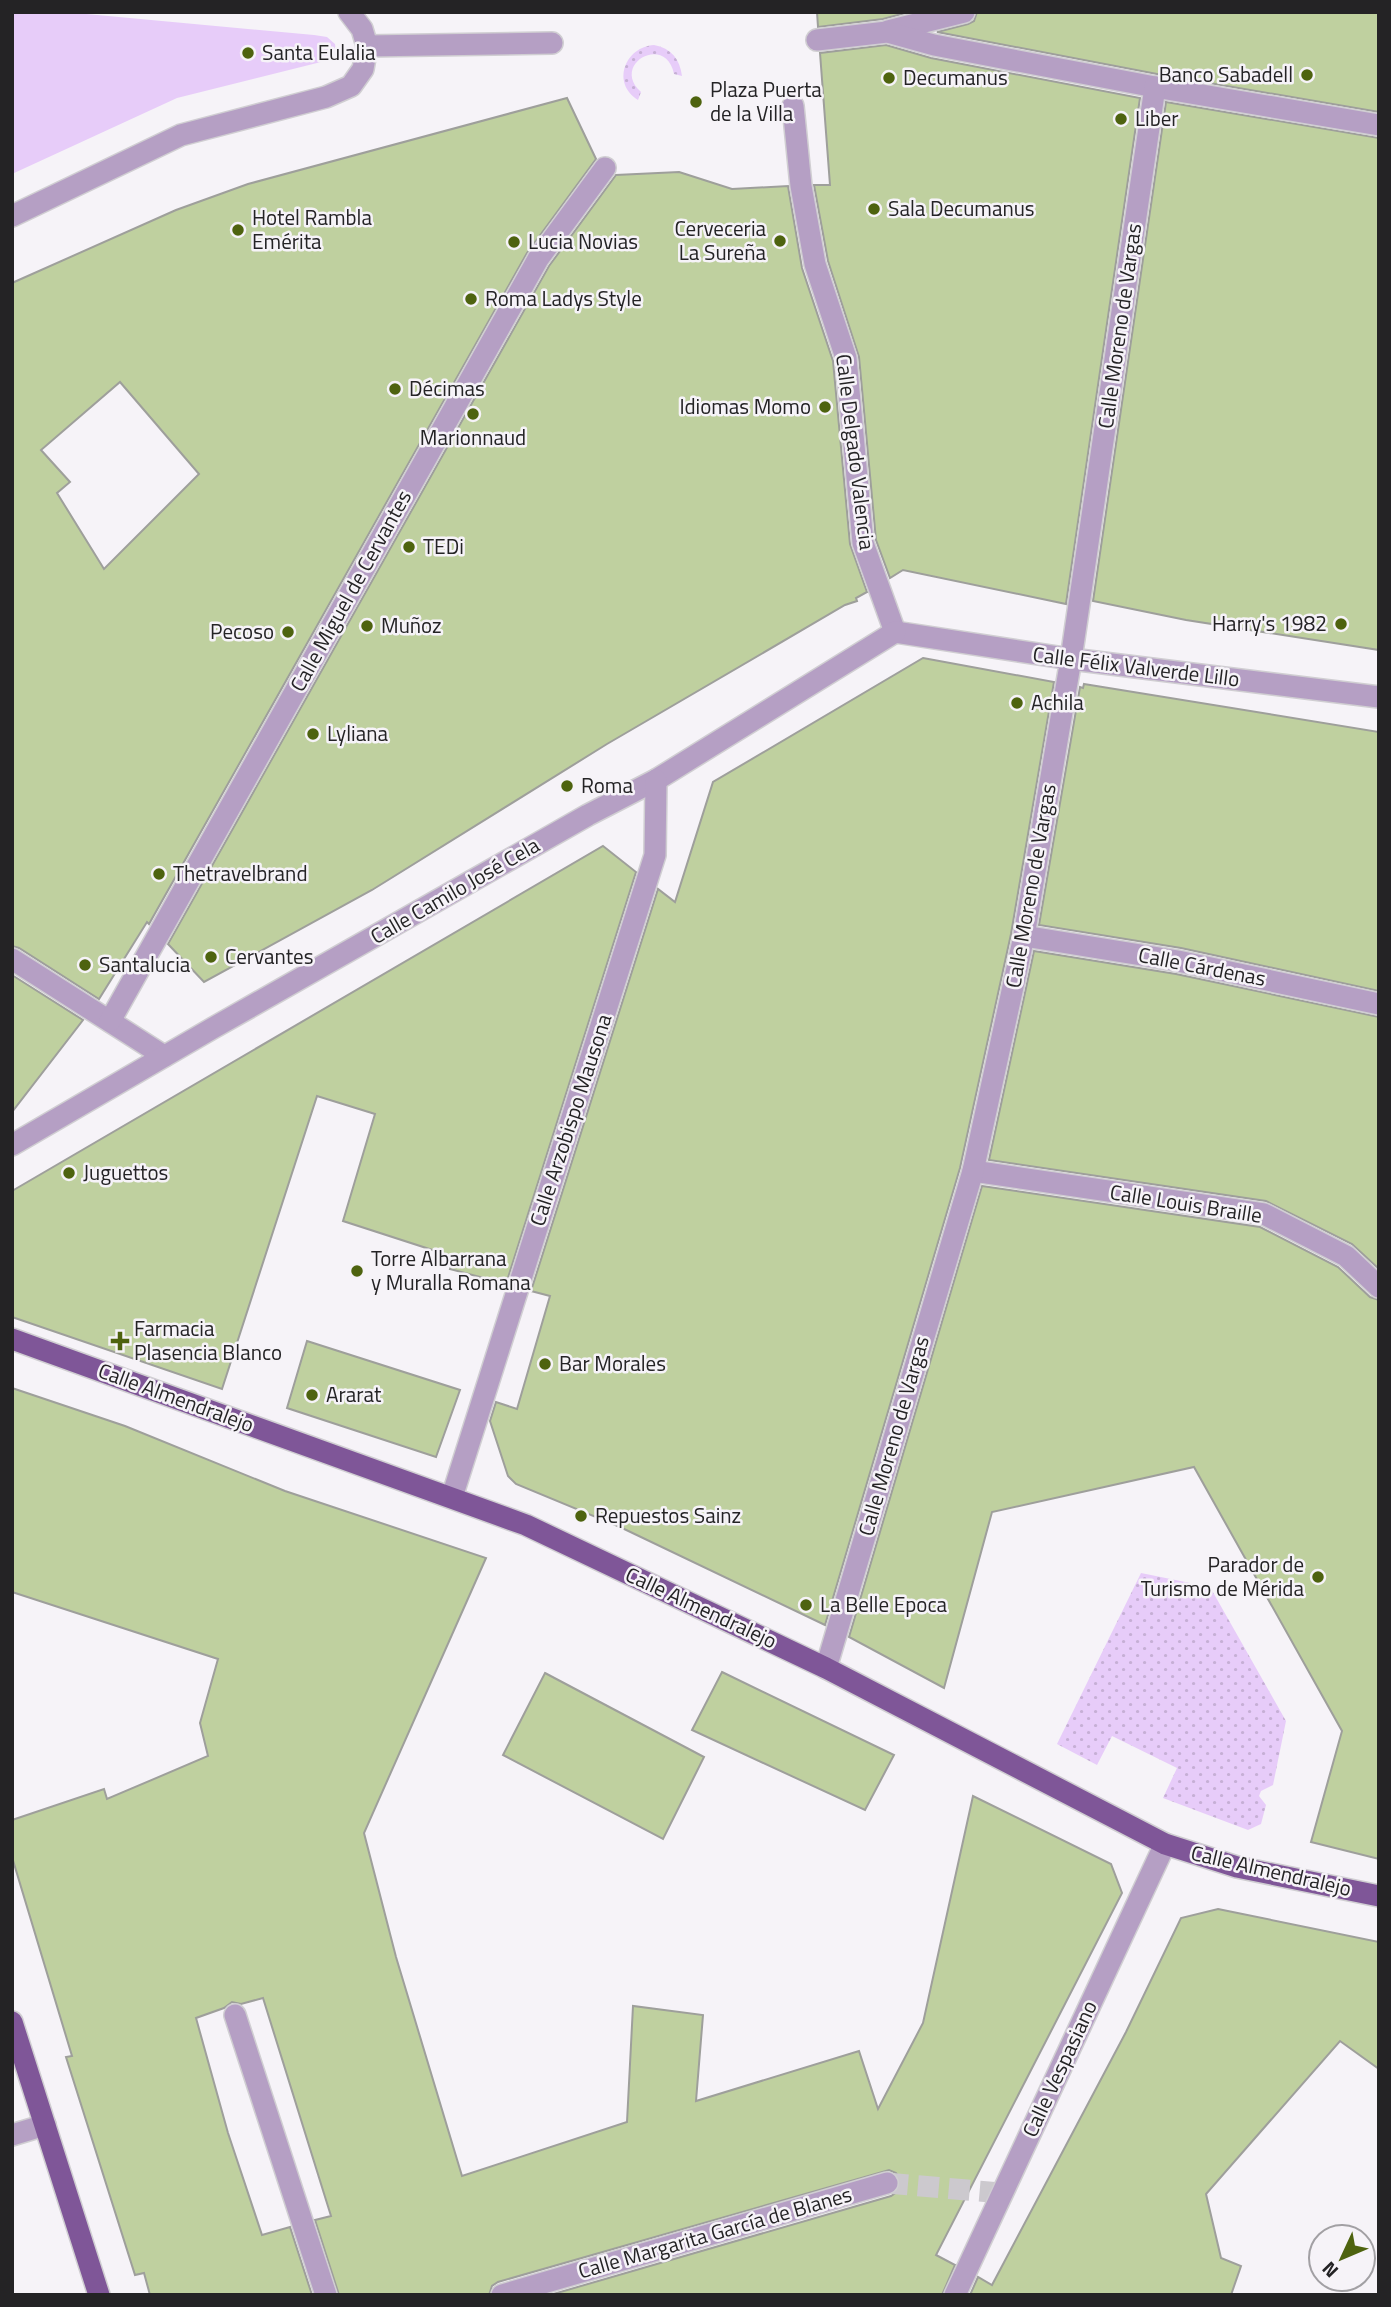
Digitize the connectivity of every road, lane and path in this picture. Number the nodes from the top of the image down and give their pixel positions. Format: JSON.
{"nodes":[{"id":1,"x":349,"y":12,"type":"edge"},
{"id":2,"x":964,"y":12,"type":"edge"},
{"id":3,"x":887,"y":32,"type":"junction"},
{"id":4,"x":817,"y":40,"type":"dead end"},
{"id":5,"x":552,"y":43,"type":"dead end"},
{"id":6,"x":367,"y":46,"type":"junction"},
{"id":7,"x":1155,"y":87,"type":"junction"},
{"id":8,"x":793,"y":106,"type":"dead end"},
{"id":9,"x":1379,"y":125,"type":"edge"},
{"id":10,"x":605,"y":168,"type":"dead end"},
{"id":11,"x":12,"y":216,"type":"edge"},
{"id":12,"x":895,"y":632,"type":"junction"},
{"id":13,"x":1071,"y":659,"type":"junction"},
{"id":14,"x":1379,"y":697,"type":"edge"},
{"id":15,"x":656,"y":780,"type":"junction"},
{"id":16,"x":1024,"y":936,"type":"junction"},
{"id":17,"x":12,"y":959,"type":"edge"},
{"id":18,"x":1379,"y":1004,"type":"edge"},
{"id":19,"x":110,"y":1021,"type":"junction"},
{"id":20,"x":164,"y":1056,"type":"junction"},
{"id":21,"x":12,"y":1145,"type":"edge"},
{"id":22,"x":973,"y":1171,"type":"junction"},
{"id":23,"x":1379,"y":1287,"type":"edge"},
{"id":24,"x":12,"y":1339,"type":"edge"},
{"id":25,"x":452,"y":1497,"type":"junction"},
{"id":26,"x":826,"y":1668,"type":"junction"},
{"id":27,"x":1165,"y":1844,"type":"junction"},
{"id":28,"x":1379,"y":1896,"type":"edge"},
{"id":29,"x":235,"y":2015,"type":"dead end"},
{"id":30,"x":12,"y":2022,"type":"edge"},
{"id":31,"x":45,"y":2124,"type":"junction"},
{"id":32,"x":12,"y":2135,"type":"edge"},
{"id":33,"x":887,"y":2183,"type":"tunnel mouth"},
{"id":34,"x":99,"y":2295,"type":"edge"},
{"id":35,"x":326,"y":2295,"type":"edge"},
{"id":36,"x":502,"y":2295,"type":"edge"},
{"id":37,"x":955,"y":2295,"type":"edge"}],
"edges":[{"from":1,"to":6,"type":"street"},
{"from":2,"to":3,"type":"street"},
{"from":3,"to":4,"type":"street"},
{"from":3,"to":7,"type":"street"},
{"from":5,"to":6,"type":"street"},
{"from":6,"to":11,"type":"street"},
{"from":7,"to":9,"type":"street"},
{"from":7,"to":13,"type":"street","name":"Calle Moreno de Vargas"},
{"from":8,"to":12,"type":"street","name":"Calle Delgado Valencia"},
{"from":10,"to":19,"type":"street","name":"Calle Miguel de Cervantes"},
{"from":12,"to":13,"type":"street","name":"Calle Félix Valverde Lillo"},
{"from":12,"to":15,"type":"street","name":"Calle Camilo José Cela"},
{"from":13,"to":14,"type":"street","name":"Calle Félix Valverde Lillo"},
{"from":13,"to":16,"type":"street","name":"Calle Moreno de Vargas"},
{"from":15,"to":20,"type":"street","name":"Calle Camilo José Cela"},
{"from":15,"to":25,"type":"street","name":"Calle Arzobispo Mausona"},
{"from":16,"to":18,"type":"street","name":"Calle Cárdenas"},
{"from":16,"to":22,"type":"street","name":"Calle Moreno de Vargas"},
{"from":17,"to":19,"type":"street"},
{"from":19,"to":20,"type":"street"},
{"from":20,"to":21,"type":"street","name":"Calle Camilo José Cela"},
{"from":22,"to":23,"type":"street","name":"Calle Louis Braille"},
{"from":22,"to":26,"type":"street","name":"Calle Moreno de Vargas"},
{"from":24,"to":25,"type":"main road","name":"Calle Almendralejo"},
{"from":25,"to":26,"type":"main road","name":"Calle Almendralejo"},
{"from":26,"to":27,"type":"main road","name":"Calle Almendralejo"},
{"from":27,"to":28,"type":"main road","name":"Calle Almendralejo"},
{"from":27,"to":37,"type":"street","name":"Calle Vespasiano"},
{"from":29,"to":35,"type":"street"},
{"from":30,"to":31,"type":"main road"},
{"from":31,"to":32,"type":"street"},
{"from":31,"to":34,"type":"main road"},
{"from":33,"to":36,"type":"street","name":"Calle Margarita García de Blanes"}]}
